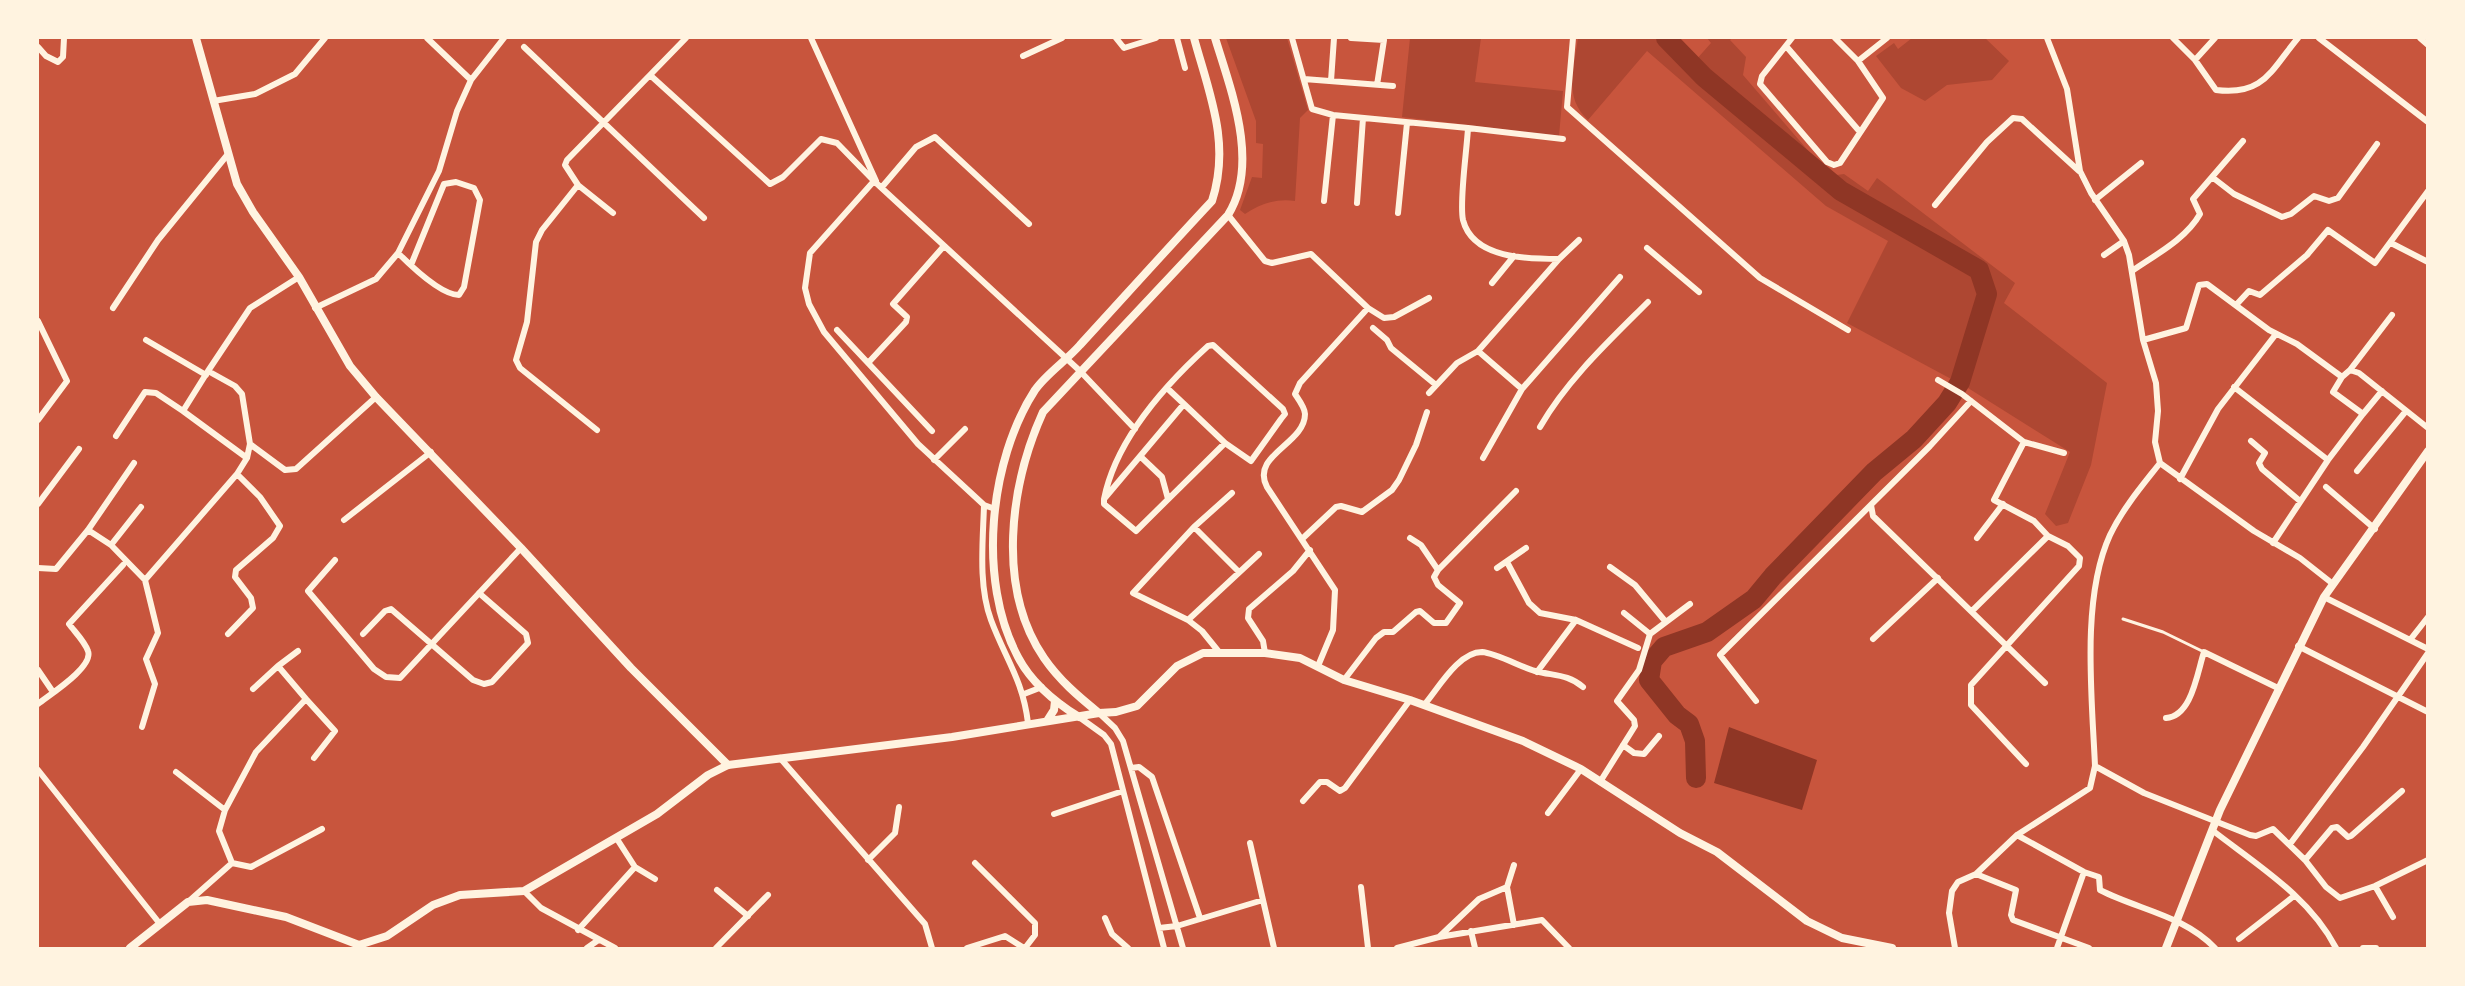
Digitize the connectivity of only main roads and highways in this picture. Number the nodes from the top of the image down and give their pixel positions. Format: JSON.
{"nodes":[{"id":1,"x":1194,"y":38,"type":"edge"},
{"id":2,"x":1215,"y":38,"type":"edge"},
{"id":3,"x":1054,"y":701,"type":"junction"},
{"id":4,"x":1079,"y":717,"type":"junction"},
{"id":5,"x":1047,"y":721,"type":"junction"},
{"id":6,"x":359,"y":947,"type":"edge"},
{"id":7,"x":130,"y":948,"type":"edge"}],
"edges":[{"from":1,"to":3,"type":"main road"},
{"from":2,"to":4,"type":"main road"},
{"from":3,"to":4,"type":"main road"},
{"from":3,"to":5,"type":"main road"},
{"from":4,"to":5,"type":"main road"},
{"from":5,"to":6,"type":"main road"},
{"from":6,"to":7,"type":"main road"}]}
